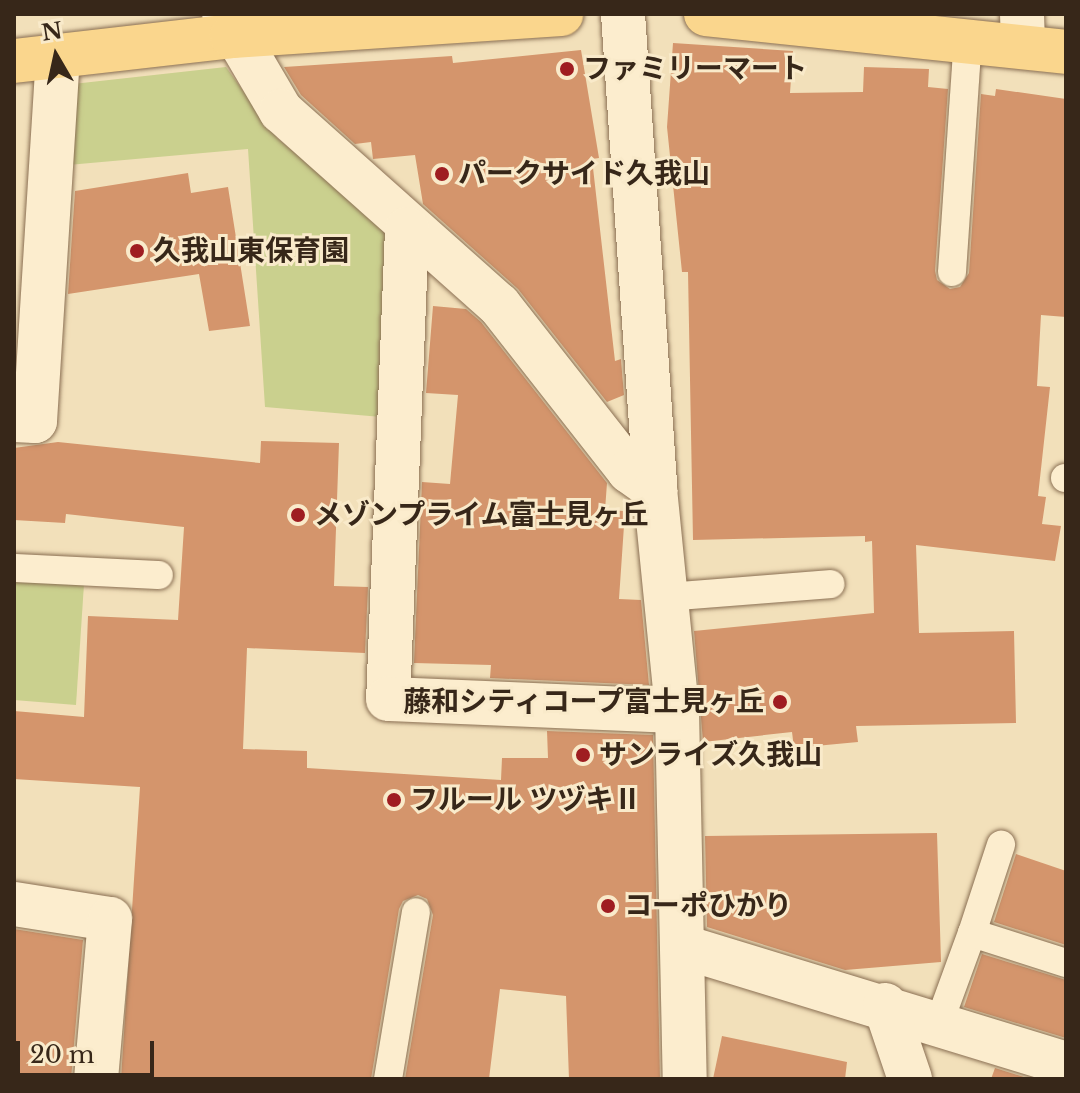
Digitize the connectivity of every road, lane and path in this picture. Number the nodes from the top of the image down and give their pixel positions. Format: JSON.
{"nodes":[{"id":1,"x":561,"y":14,"type":"edge"},
{"id":2,"x":623,"y":14,"type":"edge"},
{"id":3,"x":706,"y":14,"type":"edge"},
{"id":4,"x":841,"y":20,"type":"edge"},
{"id":5,"x":228,"y":25,"type":"edge"},
{"id":6,"x":1022,"y":30,"type":"edge"},
{"id":7,"x":968,"y":39,"type":"junction"},
{"id":8,"x":1066,"y":52,"type":"edge"},
{"id":9,"x":58,"y":56,"type":"junction"},
{"id":10,"x":14,"y":61,"type":"edge"},
{"id":11,"x":407,"y":229,"type":"junction"},
{"id":12,"x":952,"y":272,"type":"dead end"},
{"id":13,"x":14,"y":420,"type":"edge"},
{"id":14,"x":655,"y":489,"type":"junction"},
{"id":15,"x":14,"y":568,"type":"edge"},
{"id":16,"x":159,"y":575,"type":"dead end"},
{"id":17,"x":830,"y":584,"type":"dead end"},
{"id":18,"x":666,"y":597,"type":"junction"},
{"id":19,"x":677,"y":711,"type":"junction"},
{"id":20,"x":1001,"y":845,"type":"dead end"},
{"id":21,"x":14,"y":904,"type":"edge"},
{"id":22,"x":416,"y":912,"type":"dead end"},
{"id":23,"x":972,"y":933,"type":"junction"},
{"id":24,"x":684,"y":947,"type":"junction"},
{"id":25,"x":1066,"y":963,"type":"edge"},
{"id":26,"x":885,"y":1005,"type":"junction"},
{"id":27,"x":939,"y":1023,"type":"junction"},
{"id":28,"x":1062,"y":1062,"type":"edge"},
{"id":29,"x":96,"y":1079,"type":"edge"},
{"id":30,"x":388,"y":1079,"type":"edge"},
{"id":31,"x":685,"y":1079,"type":"edge"},
{"id":32,"x":910,"y":1079,"type":"edge"}],
"edges":[{"from":1,"to":5,"type":"main road"},
{"from":2,"to":14,"type":"street"},
{"from":3,"to":4,"type":"main road"},
{"from":4,"to":7,"type":"main road"},
{"from":5,"to":9,"type":"main road"},
{"from":5,"to":11,"type":"street"},
{"from":6,"to":7,"type":"main road"},
{"from":6,"to":8,"type":"main road"},
{"from":7,"to":12,"type":"lane"},
{"from":9,"to":10,"type":"main road"},
{"from":9,"to":13,"type":"street"},
{"from":11,"to":14,"type":"street"},
{"from":11,"to":19,"type":"street"},
{"from":14,"to":18,"type":"street"},
{"from":15,"to":16,"type":"lane"},
{"from":17,"to":18,"type":"lane"},
{"from":18,"to":19,"type":"street"},
{"from":19,"to":24,"type":"street"},
{"from":20,"to":23,"type":"lane"},
{"from":21,"to":29,"type":"street"},
{"from":22,"to":30,"type":"lane"},
{"from":23,"to":25,"type":"lane"},
{"from":23,"to":27,"type":"lane"},
{"from":24,"to":26,"type":"street"},
{"from":24,"to":31,"type":"street"},
{"from":26,"to":27,"type":"street"},
{"from":26,"to":32,"type":"street"},
{"from":27,"to":28,"type":"street"}]}
